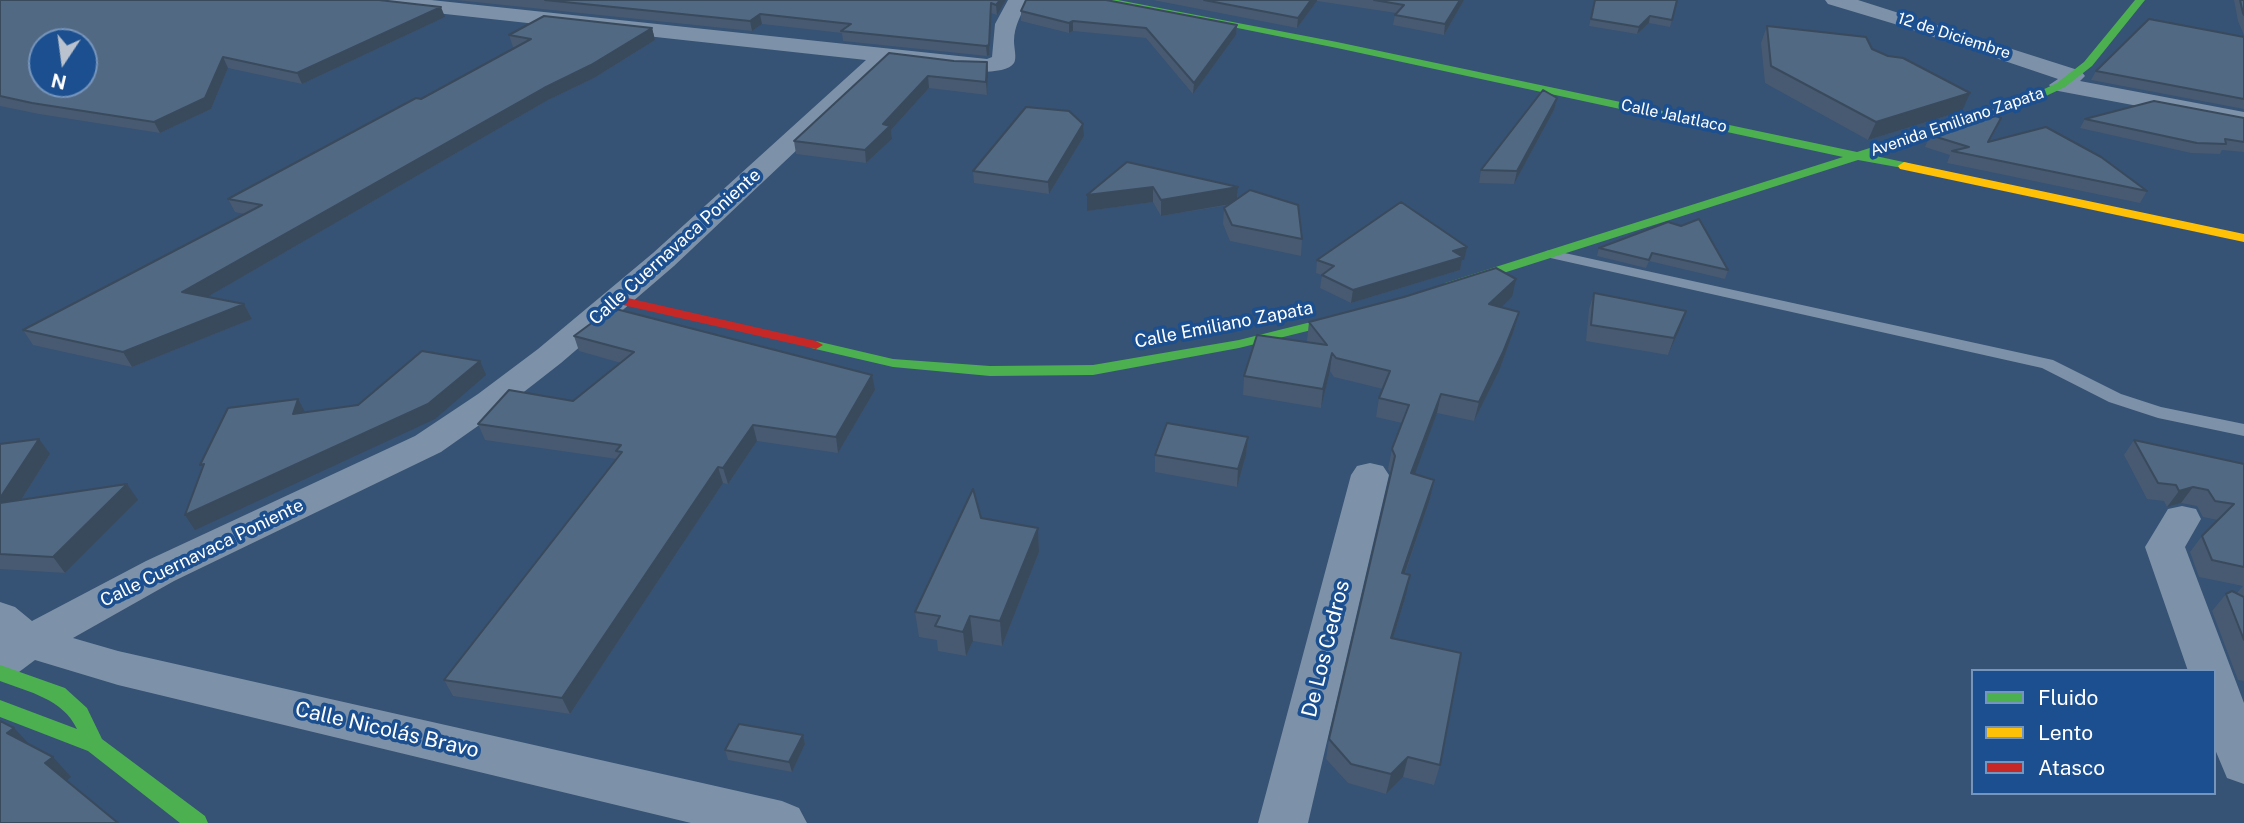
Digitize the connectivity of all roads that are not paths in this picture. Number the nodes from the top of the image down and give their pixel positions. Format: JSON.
{"nodes":[{"id":1,"x":372,"y":0,"type":"edge"},
{"id":2,"x":1018,"y":0,"type":"edge"},
{"id":3,"x":1103,"y":0,"type":"edge"},
{"id":4,"x":1835,"y":0,"type":"edge"},
{"id":5,"x":2140,"y":0,"type":"edge"},
{"id":6,"x":883,"y":56,"type":"junction"},
{"id":7,"x":2067,"y":80,"type":"junction"},
{"id":8,"x":2244,"y":119,"type":"edge"},
{"id":9,"x":1861,"y":156,"type":"junction"},
{"id":10,"x":2244,"y":238,"type":"edge"},
{"id":11,"x":1551,"y":254,"type":"junction"},
{"id":12,"x":1438,"y":290,"type":"edge"},
{"id":13,"x":619,"y":300,"type":"junction"},
{"id":14,"x":1376,"y":309,"type":"edge"},
{"id":15,"x":2244,"y":430,"type":"edge"},
{"id":16,"x":1370,"y":475,"type":"dead end"},
{"id":17,"x":2182,"y":519,"type":"dead end"},
{"id":18,"x":7,"y":649,"type":"edge"},
{"id":19,"x":2209,"y":669,"type":"edge"},
{"id":20,"x":2216,"y":687,"type":"edge"},
{"id":21,"x":0,"y":708,"type":"edge"},
{"id":22,"x":95,"y":745,"type":"junction"},
{"id":23,"x":2244,"y":764,"type":"edge"},
{"id":24,"x":197,"y":823,"type":"edge"},
{"id":25,"x":782,"y":823,"type":"edge"},
{"id":26,"x":1283,"y":823,"type":"edge"}],
"edges":[{"from":1,"to":6,"type":"street"},
{"from":2,"to":6,"type":"street"},
{"from":3,"to":9,"type":"street","name":"Calle Jalatlaco"},
{"from":4,"to":7,"type":"street","name":"12 de Diciembre"},
{"from":5,"to":7,"type":"street","name":"Avenida Emiliano Zapata"},
{"from":6,"to":13,"type":"street","name":"Calle Cuernavaca Poniente"},
{"from":7,"to":8,"type":"street","name":"12 de Diciembre"},
{"from":7,"to":9,"type":"street","name":"Avenida Emiliano Zapata"},
{"from":9,"to":10,"type":"street","name":"Calle Jalatlaco"},
{"from":9,"to":11,"type":"street"},
{"from":11,"to":12,"type":"street"},
{"from":11,"to":15,"type":"lane"},
{"from":13,"to":14,"type":"street","name":"Calle Emiliano Zapata"},
{"from":13,"to":18,"type":"street","name":"Calle Cuernavaca Poniente"},
{"from":16,"to":26,"type":"street","name":"De Los Cedros"},
{"from":17,"to":19,"type":"street"},
{"from":18,"to":22,"type":"street"},
{"from":18,"to":25,"type":"street","name":"Calle Nicolás Bravo"},
{"from":20,"to":23,"type":"street"},
{"from":21,"to":22,"type":"street"},
{"from":22,"to":24,"type":"street"}]}
